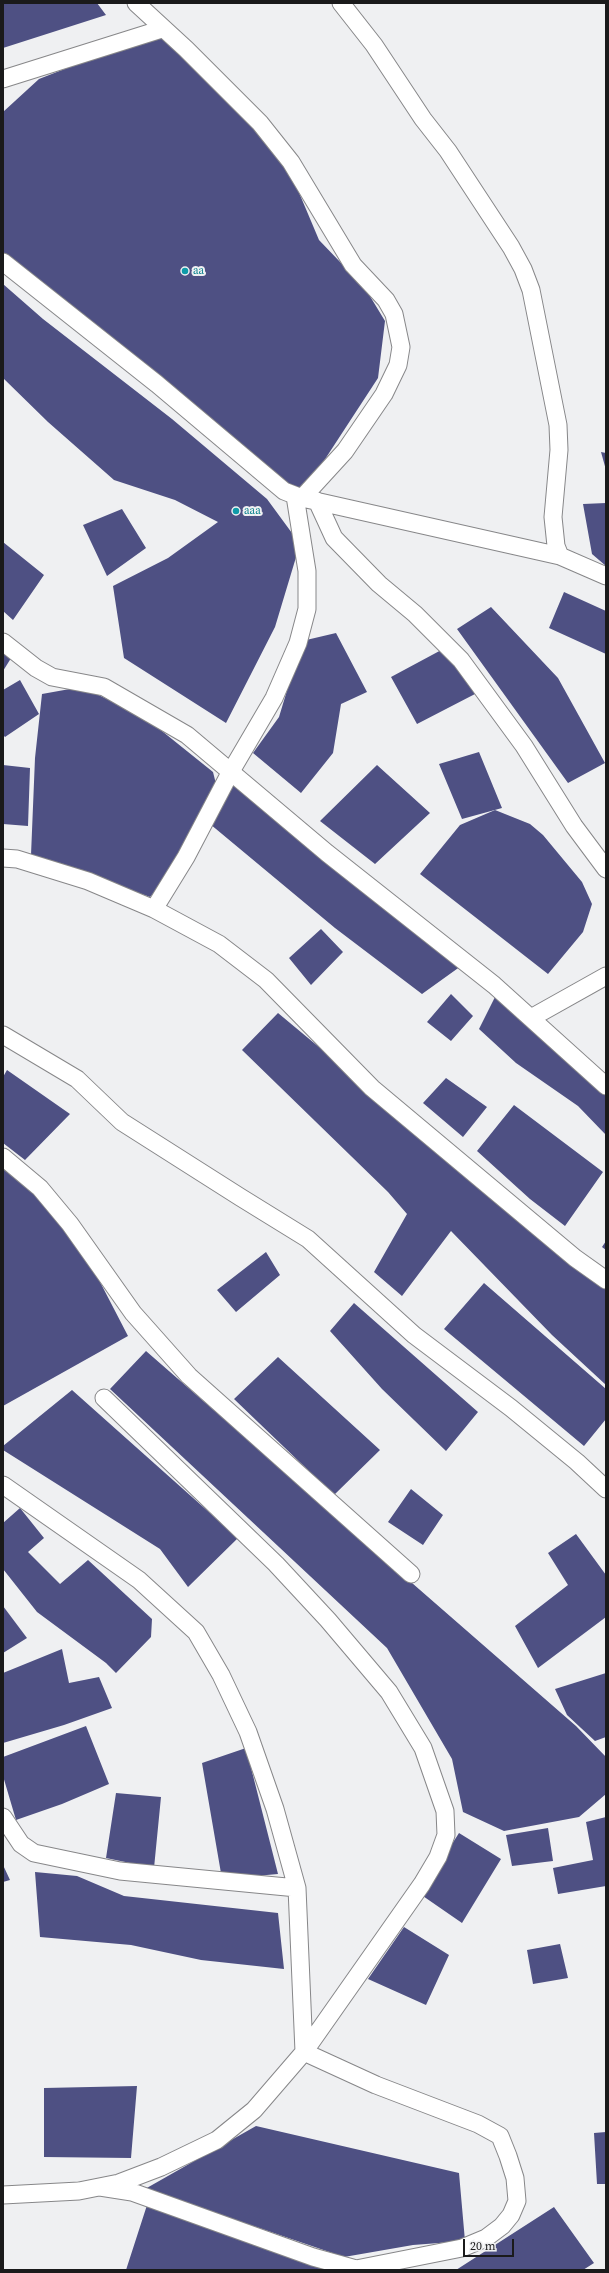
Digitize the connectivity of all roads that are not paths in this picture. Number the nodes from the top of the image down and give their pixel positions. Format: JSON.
{"nodes":[{"id":1,"x":136,"y":3,"type":"edge"},
{"id":2,"x":340,"y":3,"type":"edge"},
{"id":3,"x":162,"y":28,"type":"junction"},
{"id":4,"x":3,"y":79,"type":"edge"},
{"id":5,"x":3,"y":262,"type":"edge"},
{"id":6,"x":305,"y":498,"type":"junction"},
{"id":7,"x":560,"y":556,"type":"junction"},
{"id":8,"x":606,"y":576,"type":"edge"},
{"id":9,"x":3,"y":642,"type":"edge"},
{"id":10,"x":230,"y":773,"type":"junction"},
{"id":11,"x":3,"y":858,"type":"edge"},
{"id":12,"x":606,"y":869,"type":"edge"},
{"id":13,"x":154,"y":910,"type":"junction"},
{"id":14,"x":606,"y":976,"type":"edge"},
{"id":15,"x":530,"y":1018,"type":"junction"},
{"id":16,"x":3,"y":1035,"type":"edge"},
{"id":17,"x":606,"y":1086,"type":"edge"},
{"id":18,"x":3,"y":1157,"type":"edge"},
{"id":19,"x":606,"y":1280,"type":"edge"},
{"id":20,"x":104,"y":1398,"type":"dead end"},
{"id":21,"x":3,"y":1485,"type":"edge"},
{"id":22,"x":606,"y":1488,"type":"edge"},
{"id":23,"x":411,"y":1574,"type":"dead end"},
{"id":24,"x":3,"y":1817,"type":"edge"},
{"id":25,"x":297,"y":1888,"type":"junction"},
{"id":26,"x":304,"y":2052,"type":"junction"},
{"id":27,"x":100,"y":2187,"type":"junction"},
{"id":28,"x":3,"y":2195,"type":"edge"},
{"id":29,"x":357,"y":2269,"type":"edge"}],
"edges":[{"from":1,"to":3,"type":"street"},
{"from":2,"to":7,"type":"street"},
{"from":3,"to":4,"type":"street"},
{"from":3,"to":6,"type":"street"},
{"from":5,"to":6,"type":"street"},
{"from":6,"to":7,"type":"street"},
{"from":6,"to":10,"type":"street"},
{"from":6,"to":12,"type":"street"},
{"from":7,"to":8,"type":"street"},
{"from":9,"to":10,"type":"street"},
{"from":10,"to":13,"type":"street"},
{"from":10,"to":15,"type":"street"},
{"from":11,"to":13,"type":"street"},
{"from":13,"to":19,"type":"street"},
{"from":14,"to":15,"type":"street"},
{"from":15,"to":17,"type":"street"},
{"from":16,"to":22,"type":"street"},
{"from":18,"to":23,"type":"street"},
{"from":20,"to":26,"type":"street"},
{"from":21,"to":25,"type":"street"},
{"from":24,"to":25,"type":"street"},
{"from":25,"to":26,"type":"street"},
{"from":26,"to":27,"type":"street"},
{"from":26,"to":29,"type":"street"},
{"from":27,"to":28,"type":"street"},
{"from":27,"to":29,"type":"street"}]}
